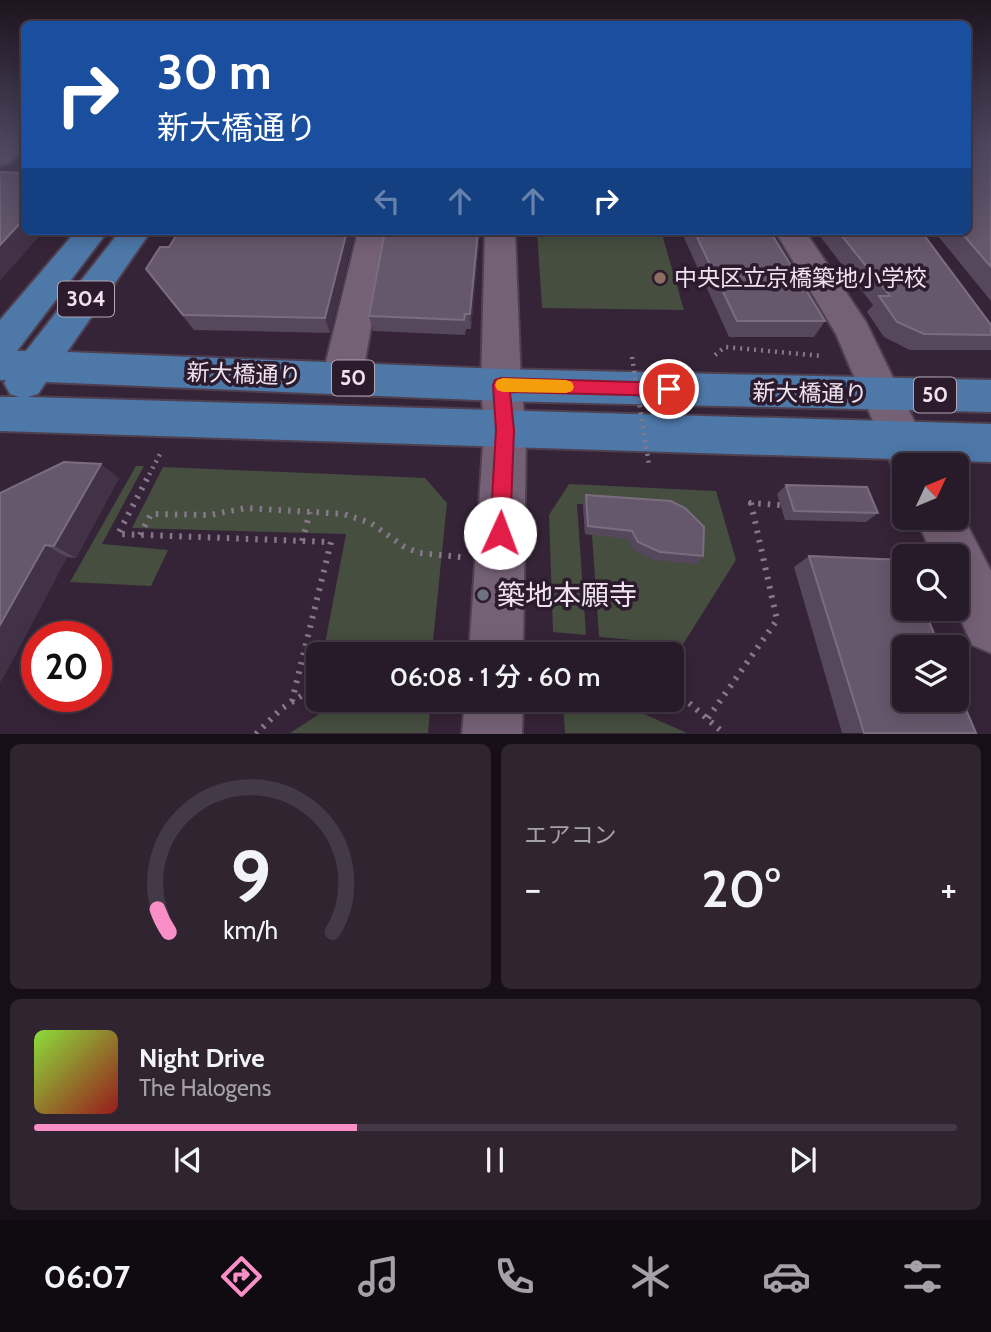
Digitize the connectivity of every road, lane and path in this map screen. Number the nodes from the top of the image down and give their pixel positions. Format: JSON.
{"nodes":[{"id":1,"x":90,"y":235,"type":"edge"},
{"id":2,"x":133,"y":235,"type":"edge"},
{"id":3,"x":372,"y":235,"type":"edge"},
{"id":4,"x":500,"y":235,"type":"edge"},
{"id":5,"x":792,"y":235,"type":"edge"},
{"id":6,"x":0,"y":346,"type":"edge"},
{"id":7,"x":710,"y":355,"type":"dead end"},
{"id":8,"x":822,"y":356,"type":"dead end"},
{"id":9,"x":632,"y":357,"type":"dead end"},
{"id":10,"x":18,"y":366,"type":"edge"},
{"id":11,"x":342,"y":378,"type":"junction"},
{"id":12,"x":501,"y":385,"type":"junction"},
{"id":13,"x":880,"y":394,"type":"junction"},
{"id":14,"x":991,"y":396,"type":"edge"},
{"id":15,"x":1,"y":415,"type":"edge"},
{"id":16,"x":505,"y":430,"type":"junction"},
{"id":17,"x":991,"y":443,"type":"edge"},
{"id":18,"x":892,"y":453,"type":"edge"},
{"id":19,"x":909,"y":453,"type":"edge"},
{"id":20,"x":916,"y":453,"type":"edge"},
{"id":21,"x":160,"y":454,"type":"dead end"},
{"id":22,"x":649,"y":466,"type":"dead end"},
{"id":23,"x":780,"y":505,"type":"dead end"},
{"id":24,"x":310,"y":512,"type":"junction"},
{"id":25,"x":945,"y":530,"type":"edge"},
{"id":26,"x":140,"y":535,"type":"junction"},
{"id":27,"x":302,"y":541,"type":"junction"},
{"id":28,"x":499,"y":559,"type":"junction"},
{"id":29,"x":991,"y":626,"type":"edge"},
{"id":30,"x":496,"y":642,"type":"edge"},
{"id":31,"x":306,"y":692,"type":"edge"},
{"id":32,"x":292,"y":701,"type":"junction"},
{"id":33,"x":684,"y":703,"type":"edge"},
{"id":34,"x":493,"y":712,"type":"edge"},
{"id":35,"x":708,"y":718,"type":"junction"},
{"id":36,"x":256,"y":733,"type":"edge"},
{"id":37,"x":492,"y":733,"type":"edge"},
{"id":38,"x":724,"y":733,"type":"edge"}],
"edges":[{"from":1,"to":6,"type":"main road","number":"304"},
{"from":2,"to":10,"type":"main road","number":"304"},
{"from":3,"to":11,"type":"street"},
{"from":4,"to":12,"type":"street"},
{"from":5,"to":13,"type":"street"},
{"from":7,"to":8,"type":"path"},
{"from":9,"to":22,"type":"path","bridge":true},
{"from":10,"to":11,"type":"main road","name":"新大橋通り","number":"50"},
{"from":10,"to":15,"type":"main road","number":"304"},
{"from":11,"to":12,"type":"main road","name":"新大橋通り","number":"50"},
{"from":12,"to":13,"type":"main road","name":"新大橋通り","number":"50"},
{"from":12,"to":16,"type":"street"},
{"from":13,"to":14,"type":"main road","name":"新大橋通り","number":"50"},
{"from":13,"to":19,"type":"street"},
{"from":15,"to":16,"type":"main road","name":"新大橋通り","number":"50"},
{"from":16,"to":18,"type":"main road","name":"新大橋通り","number":"50"},
{"from":16,"to":28,"type":"street"},
{"from":17,"to":20,"type":"main road","name":"新大橋通り","number":"50"},
{"from":21,"to":26,"type":"path"},
{"from":23,"to":35,"type":"path"},
{"from":24,"to":26,"type":"path"},
{"from":24,"to":27,"type":"path"},
{"from":24,"to":28,"type":"path"},
{"from":25,"to":29,"type":"street"},
{"from":26,"to":27,"type":"path"},
{"from":27,"to":32,"type":"path"},
{"from":28,"to":30,"type":"street"},
{"from":31,"to":32,"type":"path"},
{"from":32,"to":36,"type":"path"},
{"from":33,"to":35,"type":"path"},
{"from":34,"to":37,"type":"street"},
{"from":35,"to":38,"type":"path"}]}
